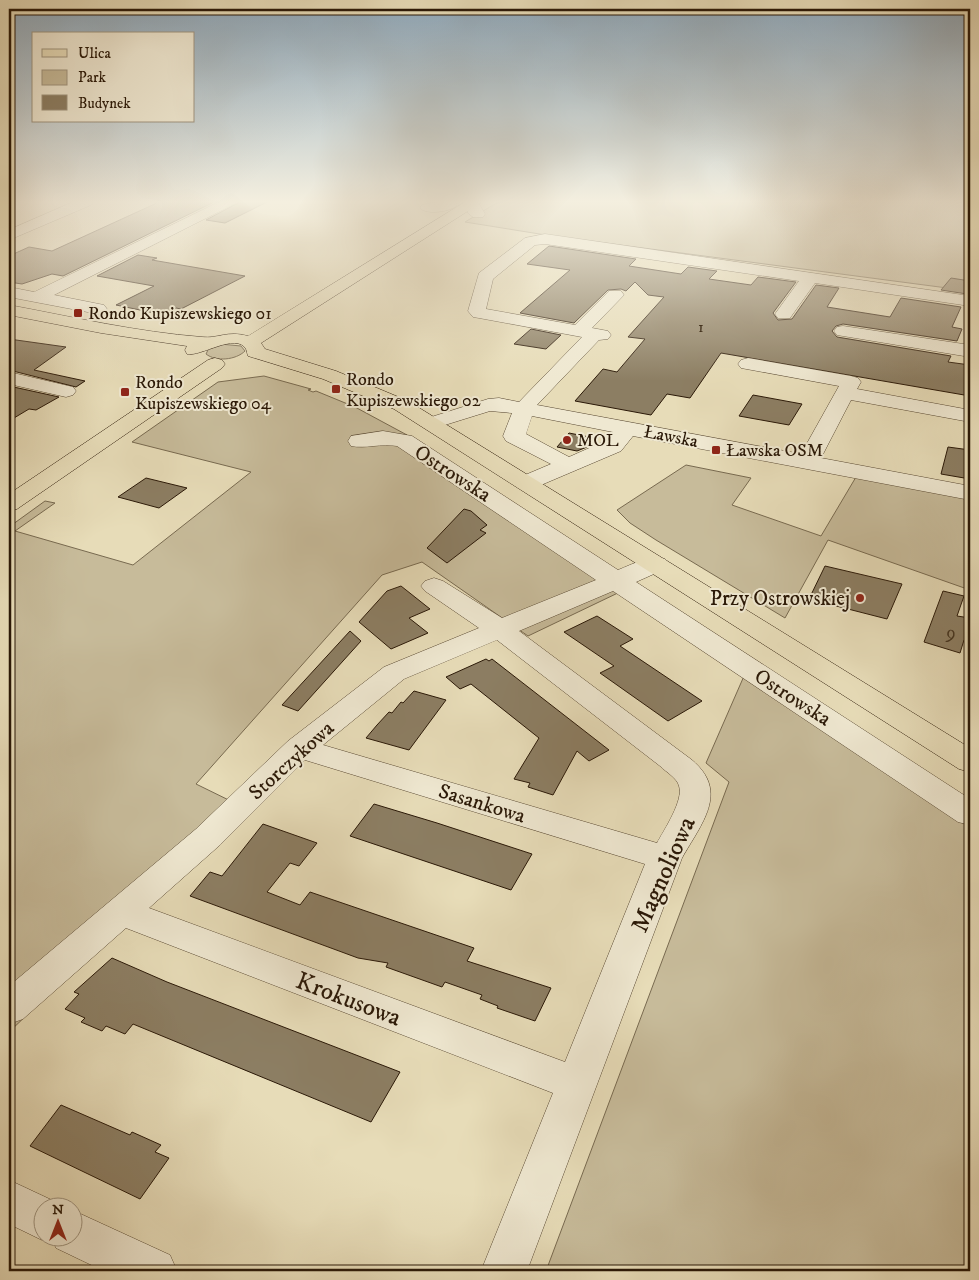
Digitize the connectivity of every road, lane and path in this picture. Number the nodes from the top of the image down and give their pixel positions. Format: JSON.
{"nodes":[{"id":1,"x":109,"y":262,"type":"edge"},
{"id":2,"x":369,"y":262,"type":"edge"},
{"id":3,"x":386,"y":262,"type":"edge"},
{"id":4,"x":506,"y":262,"type":"edge"},
{"id":5,"x":700,"y":262,"type":"edge"},
{"id":6,"x":810,"y":278,"type":"junction"},
{"id":7,"x":9,"y":292,"type":"edge"},
{"id":8,"x":615,"y":295,"type":"dead end"},
{"id":9,"x":37,"y":297,"type":"junction"},
{"id":10,"x":970,"y":301,"type":"edge"},
{"id":11,"x":98,"y":309,"type":"dead end"},
{"id":12,"x":9,"y":310,"type":"edge"},
{"id":13,"x":784,"y":314,"type":"dead end"},
{"id":14,"x":843,"y":331,"type":"dead end"},
{"id":15,"x":592,"y":334,"type":"junction"},
{"id":16,"x":246,"y":348,"type":"junction"},
{"id":17,"x":970,"y":350,"type":"edge"},
{"id":18,"x":203,"y":354,"type":"junction"},
{"id":19,"x":748,"y":364,"type":"dead end"},
{"id":20,"x":9,"y":378,"type":"edge"},
{"id":21,"x":66,"y":391,"type":"dead end"},
{"id":22,"x":845,"y":393,"type":"junction"},
{"id":23,"x":524,"y":409,"type":"junction"},
{"id":24,"x":970,"y":416,"type":"edge"},
{"id":25,"x":432,"y":423,"type":"junction"},
{"id":26,"x":628,"y":428,"type":"junction"},
{"id":27,"x":359,"y":441,"type":"dead end"},
{"id":28,"x":808,"y":462,"type":"junction"},
{"id":29,"x":568,"y":464,"type":"junction"},
{"id":30,"x":9,"y":481,"type":"edge"},
{"id":31,"x":526,"y":483,"type":"junction"},
{"id":32,"x":970,"y":492,"type":"edge"},
{"id":33,"x":9,"y":504,"type":"edge"},
{"id":34,"x":656,"y":564,"type":"junction"},
{"id":35,"x":616,"y":580,"type":"junction"},
{"id":36,"x":434,"y":586,"type":"dead end"},
{"id":37,"x":500,"y":629,"type":"junction"},
{"id":38,"x":299,"y":748,"type":"junction"},
{"id":39,"x":970,"y":762,"type":"edge"},
{"id":40,"x":970,"y":814,"type":"edge"},
{"id":41,"x":665,"y":858,"type":"junction"},
{"id":42,"x":121,"y":912,"type":"junction"},
{"id":43,"x":9,"y":1008,"type":"edge"},
{"id":44,"x":577,"y":1084,"type":"junction"},
{"id":45,"x":9,"y":1201,"type":"edge"},
{"id":46,"x":32,"y":1213,"type":"edge"},
{"id":47,"x":82,"y":1237,"type":"edge"},
{"id":48,"x":154,"y":1271,"type":"edge"},
{"id":49,"x":504,"y":1271,"type":"edge"}],
"edges":[{"from":1,"to":9,"type":"street"},
{"from":2,"to":16,"type":"main road"},
{"from":3,"to":16,"type":"main road"},
{"from":4,"to":15,"type":"street"},
{"from":5,"to":6,"type":"street"},
{"from":6,"to":10,"type":"street"},
{"from":6,"to":13,"type":"street"},
{"from":7,"to":9,"type":"street"},
{"from":8,"to":15,"type":"street"},
{"from":9,"to":11,"type":"street"},
{"from":12,"to":18,"type":"main road"},
{"from":14,"to":17,"type":"street"},
{"from":15,"to":23,"type":"street"},
{"from":16,"to":18,"type":"main road"},
{"from":16,"to":25,"type":"main road","name":"Ostrowska"},
{"from":18,"to":30,"type":"main road"},
{"from":18,"to":33,"type":"main road"},
{"from":19,"to":22,"type":"street"},
{"from":20,"to":21,"type":"street"},
{"from":22,"to":24,"type":"street"},
{"from":22,"to":28,"type":"street"},
{"from":23,"to":25,"type":"street","name":"Ławska"},
{"from":23,"to":26,"type":"street","name":"Ławska"},
{"from":23,"to":29,"type":"street"},
{"from":25,"to":31,"type":"main road","name":"Ostrowska"},
{"from":26,"to":28,"type":"street","name":"Ławska"},
{"from":26,"to":29,"type":"street"},
{"from":27,"to":35,"type":"street","name":"Ostrowska"},
{"from":28,"to":32,"type":"street","name":"Ławska"},
{"from":29,"to":31,"type":"street"},
{"from":31,"to":34,"type":"main road","name":"Ostrowska"},
{"from":34,"to":35,"type":"street"},
{"from":34,"to":39,"type":"main road","name":"Ostrowska"},
{"from":35,"to":37,"type":"street","name":"Storczykowa"},
{"from":35,"to":40,"type":"street","name":"Ostrowska"},
{"from":36,"to":37,"type":"street","name":"Magnoliowa"},
{"from":37,"to":38,"type":"street","name":"Storczykowa"},
{"from":37,"to":41,"type":"street","name":"Magnoliowa"},
{"from":38,"to":41,"type":"street","name":"Sasankowa"},
{"from":38,"to":42,"type":"street","name":"Storczykowa"},
{"from":41,"to":44,"type":"street","name":"Magnoliowa"},
{"from":42,"to":43,"type":"street","name":"Storczykowa"},
{"from":42,"to":44,"type":"street","name":"Krokusowa"},
{"from":44,"to":49,"type":"street","name":"Magnoliowa"},
{"from":45,"to":46,"type":"street"},
{"from":47,"to":48,"type":"street"}]}
